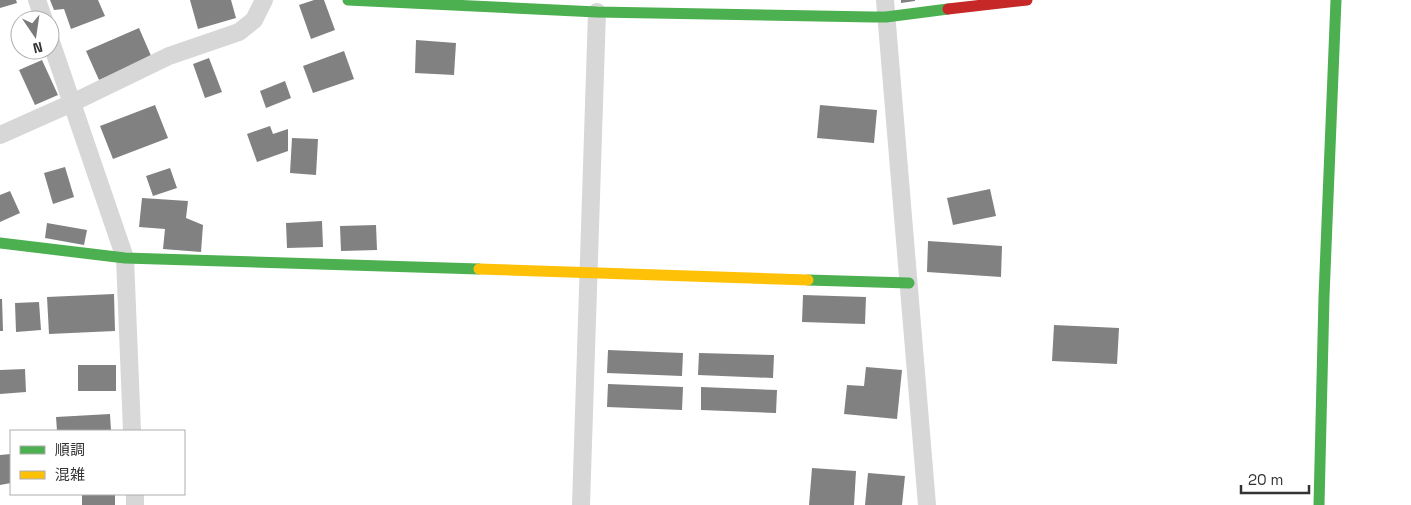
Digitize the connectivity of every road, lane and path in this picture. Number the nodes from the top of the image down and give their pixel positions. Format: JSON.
{"nodes":[{"id":1,"x":264,"y":0,"type":"edge"},
{"id":2,"x":348,"y":0,"type":"edge"},
{"id":3,"x":1027,"y":0,"type":"edge"},
{"id":4,"x":1336,"y":0,"type":"edge"},
{"id":5,"x":885,"y":8,"type":"edge"},
{"id":6,"x":596,"y":12,"type":"junction"},
{"id":7,"x":57,"y":60,"type":"edge"},
{"id":8,"x":72,"y":103,"type":"junction"},
{"id":9,"x":0,"y":135,"type":"edge"},
{"id":10,"x":0,"y":243,"type":"edge"},
{"id":11,"x":125,"y":258,"type":"junction"},
{"id":12,"x":588,"y":272,"type":"junction"},
{"id":13,"x":909,"y":283,"type":"junction"},
{"id":14,"x":132,"y":430,"type":"edge"},
{"id":15,"x":581,"y":505,"type":"edge"},
{"id":16,"x":927,"y":505,"type":"edge"},
{"id":17,"x":1319,"y":505,"type":"edge"}],
"edges":[{"from":1,"to":8,"type":"street"},
{"from":2,"to":6,"type":"street"},
{"from":3,"to":5,"type":"street"},
{"from":4,"to":17,"type":"street"},
{"from":5,"to":6,"type":"street"},
{"from":5,"to":13,"type":"street"},
{"from":6,"to":12,"type":"street"},
{"from":7,"to":8,"type":"street"},
{"from":8,"to":9,"type":"street"},
{"from":8,"to":11,"type":"street"},
{"from":10,"to":11,"type":"street"},
{"from":11,"to":12,"type":"street"},
{"from":11,"to":14,"type":"street"},
{"from":12,"to":13,"type":"street"},
{"from":12,"to":15,"type":"street"},
{"from":13,"to":16,"type":"street"}]}
